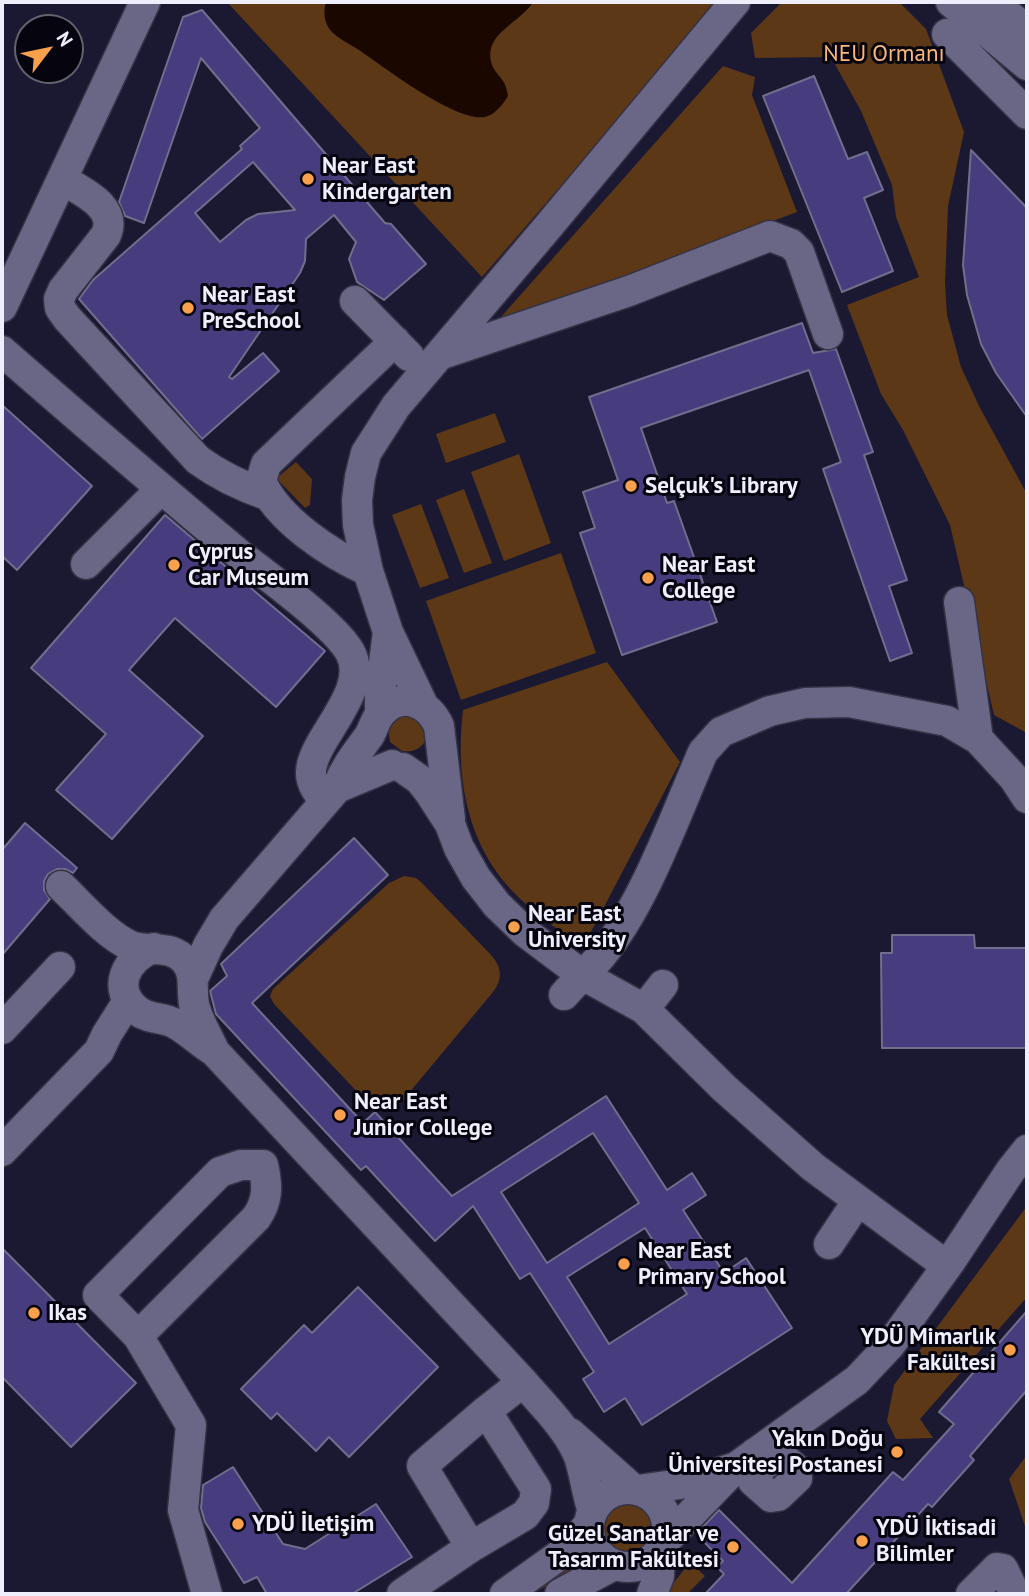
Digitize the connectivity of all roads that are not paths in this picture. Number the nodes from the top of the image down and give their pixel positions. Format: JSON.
{"nodes":[{"id":1,"x":145,"y":2,"type":"edge"},
{"id":2,"x":735,"y":2,"type":"edge"},
{"id":3,"x":951,"y":2,"type":"edge"},
{"id":4,"x":992,"y":2,"type":"edge"},
{"id":5,"x":1027,"y":30,"type":"edge"},
{"id":6,"x":947,"y":34,"type":"dead end"},
{"id":7,"x":1027,"y":65,"type":"edge"},
{"id":8,"x":1003,"y":89,"type":"junction"},
{"id":9,"x":1027,"y":114,"type":"edge"},
{"id":10,"x":62,"y":179,"type":"junction"},
{"id":11,"x":355,"y":301,"type":"dead end"},
{"id":12,"x":2,"y":307,"type":"edge"},
{"id":13,"x":828,"y":334,"type":"dead end"},
{"id":14,"x":395,"y":341,"type":"junction"},
{"id":15,"x":2,"y":351,"type":"edge"},
{"id":16,"x":432,"y":364,"type":"junction"},
{"id":17,"x":162,"y":489,"type":"junction"},
{"id":18,"x":267,"y":495,"type":"junction"},
{"id":19,"x":86,"y":564,"type":"dead end"},
{"id":20,"x":368,"y":571,"type":"junction"},
{"id":21,"x":959,"y":602,"type":"dead end"},
{"id":22,"x":388,"y":632,"type":"junction"},
{"id":23,"x":423,"y":705,"type":"junction"},
{"id":24,"x":377,"y":721,"type":"junction"},
{"id":25,"x":440,"y":739,"type":"junction"},
{"id":26,"x":987,"y":749,"type":"junction"},
{"id":27,"x":1027,"y":758,"type":"edge"},
{"id":28,"x":398,"y":766,"type":"junction"},
{"id":29,"x":331,"y":795,"type":"junction"},
{"id":30,"x":1027,"y":798,"type":"edge"},
{"id":31,"x":450,"y":824,"type":"junction"},
{"id":32,"x":61,"y":886,"type":"dead end"},
{"id":33,"x":224,"y":919,"type":"junction"},
{"id":34,"x":113,"y":935,"type":"junction"},
{"id":35,"x":159,"y":948,"type":"junction"},
{"id":36,"x":60,"y":967,"type":"dead end"},
{"id":37,"x":126,"y":969,"type":"junction"},
{"id":38,"x":193,"y":985,"type":"junction"},
{"id":39,"x":573,"y":985,"type":"junction"},
{"id":40,"x":663,"y":985,"type":"dead end"},
{"id":41,"x":643,"y":1009,"type":"junction"},
{"id":42,"x":147,"y":1012,"type":"junction"},
{"id":43,"x":2,"y":1029,"type":"edge"},
{"id":44,"x":214,"y":1051,"type":"junction"},
{"id":45,"x":1027,"y":1134,"type":"edge"},
{"id":46,"x":293,"y":1136,"type":"junction"},
{"id":47,"x":2,"y":1151,"type":"edge"},
{"id":48,"x":1019,"y":1160,"type":"edge"},
{"id":49,"x":263,"y":1166,"type":"junction"},
{"id":50,"x":857,"y":1202,"type":"junction"},
{"id":51,"x":828,"y":1244,"type":"dead end"},
{"id":52,"x":947,"y":1266,"type":"junction"},
{"id":53,"x":138,"y":1336,"type":"junction"},
{"id":54,"x":523,"y":1382,"type":"junction"},
{"id":55,"x":486,"y":1411,"type":"junction"},
{"id":56,"x":559,"y":1424,"type":"junction"},
{"id":57,"x":751,"y":1462,"type":"junction"},
{"id":58,"x":635,"y":1489,"type":"junction"},
{"id":59,"x":591,"y":1518,"type":"junction"},
{"id":60,"x":662,"y":1546,"type":"junction"},
{"id":61,"x":471,"y":1547,"type":"junction"},
{"id":62,"x":622,"y":1575,"type":"edge"},
{"id":63,"x":207,"y":1594,"type":"edge"},
{"id":64,"x":402,"y":1594,"type":"edge"},
{"id":65,"x":505,"y":1594,"type":"edge"},
{"id":66,"x":560,"y":1594,"type":"edge"},
{"id":67,"x":652,"y":1594,"type":"edge"},
{"id":68,"x":971,"y":1594,"type":"edge"},
{"id":69,"x":1015,"y":1594,"type":"edge"}],
"edges":[{"from":1,"to":10,"type":"street"},
{"from":2,"to":16,"type":"street"},
{"from":3,"to":7,"type":"street"},
{"from":4,"to":5,"type":"street"},
{"from":6,"to":8,"type":"street"},
{"from":7,"to":8,"type":"street"},
{"from":8,"to":9,"type":"street"},
{"from":10,"to":12,"type":"street"},
{"from":10,"to":18,"type":"street"},
{"from":11,"to":14,"type":"street"},
{"from":13,"to":16,"type":"street"},
{"from":14,"to":16,"type":"street"},
{"from":14,"to":18,"type":"street"},
{"from":15,"to":17,"type":"street"},
{"from":16,"to":20,"type":"street"},
{"from":17,"to":19,"type":"street"},
{"from":17,"to":29,"type":"street"},
{"from":18,"to":20,"type":"street"},
{"from":20,"to":22,"type":"street"},
{"from":21,"to":26,"type":"street"},
{"from":22,"to":23,"type":"street"},
{"from":22,"to":24,"type":"street"},
{"from":23,"to":24,"type":"street"},
{"from":23,"to":25,"type":"street"},
{"from":24,"to":28,"type":"street"},
{"from":24,"to":29,"type":"street"},
{"from":25,"to":28,"type":"street"},
{"from":25,"to":31,"type":"street"},
{"from":26,"to":27,"type":"street"},
{"from":26,"to":30,"type":"street"},
{"from":26,"to":39,"type":"street"},
{"from":28,"to":29,"type":"street"},
{"from":28,"to":31,"type":"street"},
{"from":29,"to":33,"type":"street"},
{"from":31,"to":39,"type":"street"},
{"from":32,"to":34,"type":"street"},
{"from":33,"to":35,"type":"street"},
{"from":33,"to":38,"type":"street"},
{"from":34,"to":35,"type":"street"},
{"from":34,"to":37,"type":"street"},
{"from":35,"to":37,"type":"street"},
{"from":35,"to":38,"type":"street"},
{"from":36,"to":43,"type":"street"},
{"from":37,"to":42,"type":"street"},
{"from":38,"to":42,"type":"street"},
{"from":38,"to":44,"type":"street"},
{"from":39,"to":41,"type":"street"},
{"from":40,"to":41,"type":"street"},
{"from":41,"to":50,"type":"street"},
{"from":42,"to":44,"type":"street"},
{"from":42,"to":47,"type":"street"},
{"from":44,"to":46,"type":"street"},
{"from":45,"to":48,"type":"street"},
{"from":46,"to":49,"type":"street"},
{"from":46,"to":54,"type":"street"},
{"from":48,"to":52,"type":"street"},
{"from":49,"to":53,"type":"street"},
{"from":49,"to":53,"type":"street"},
{"from":50,"to":51,"type":"street"},
{"from":50,"to":52,"type":"street"},
{"from":52,"to":57,"type":"street"},
{"from":53,"to":63,"type":"street"},
{"from":54,"to":55,"type":"street"},
{"from":54,"to":56,"type":"street"},
{"from":55,"to":61,"type":"street"},
{"from":55,"to":61,"type":"street"},
{"from":56,"to":58,"type":"street"},
{"from":56,"to":59,"type":"street"},
{"from":57,"to":58,"type":"street"},
{"from":57,"to":60,"type":"street"},
{"from":58,"to":59,"type":"street"},
{"from":58,"to":60,"type":"street"},
{"from":59,"to":62,"type":"street"},
{"from":59,"to":65,"type":"street"},
{"from":60,"to":62,"type":"street"},
{"from":60,"to":67,"type":"street"},
{"from":61,"to":64,"type":"street"},
{"from":62,"to":66,"type":"street"},
{"from":68,"to":69,"type":"street"}]}
